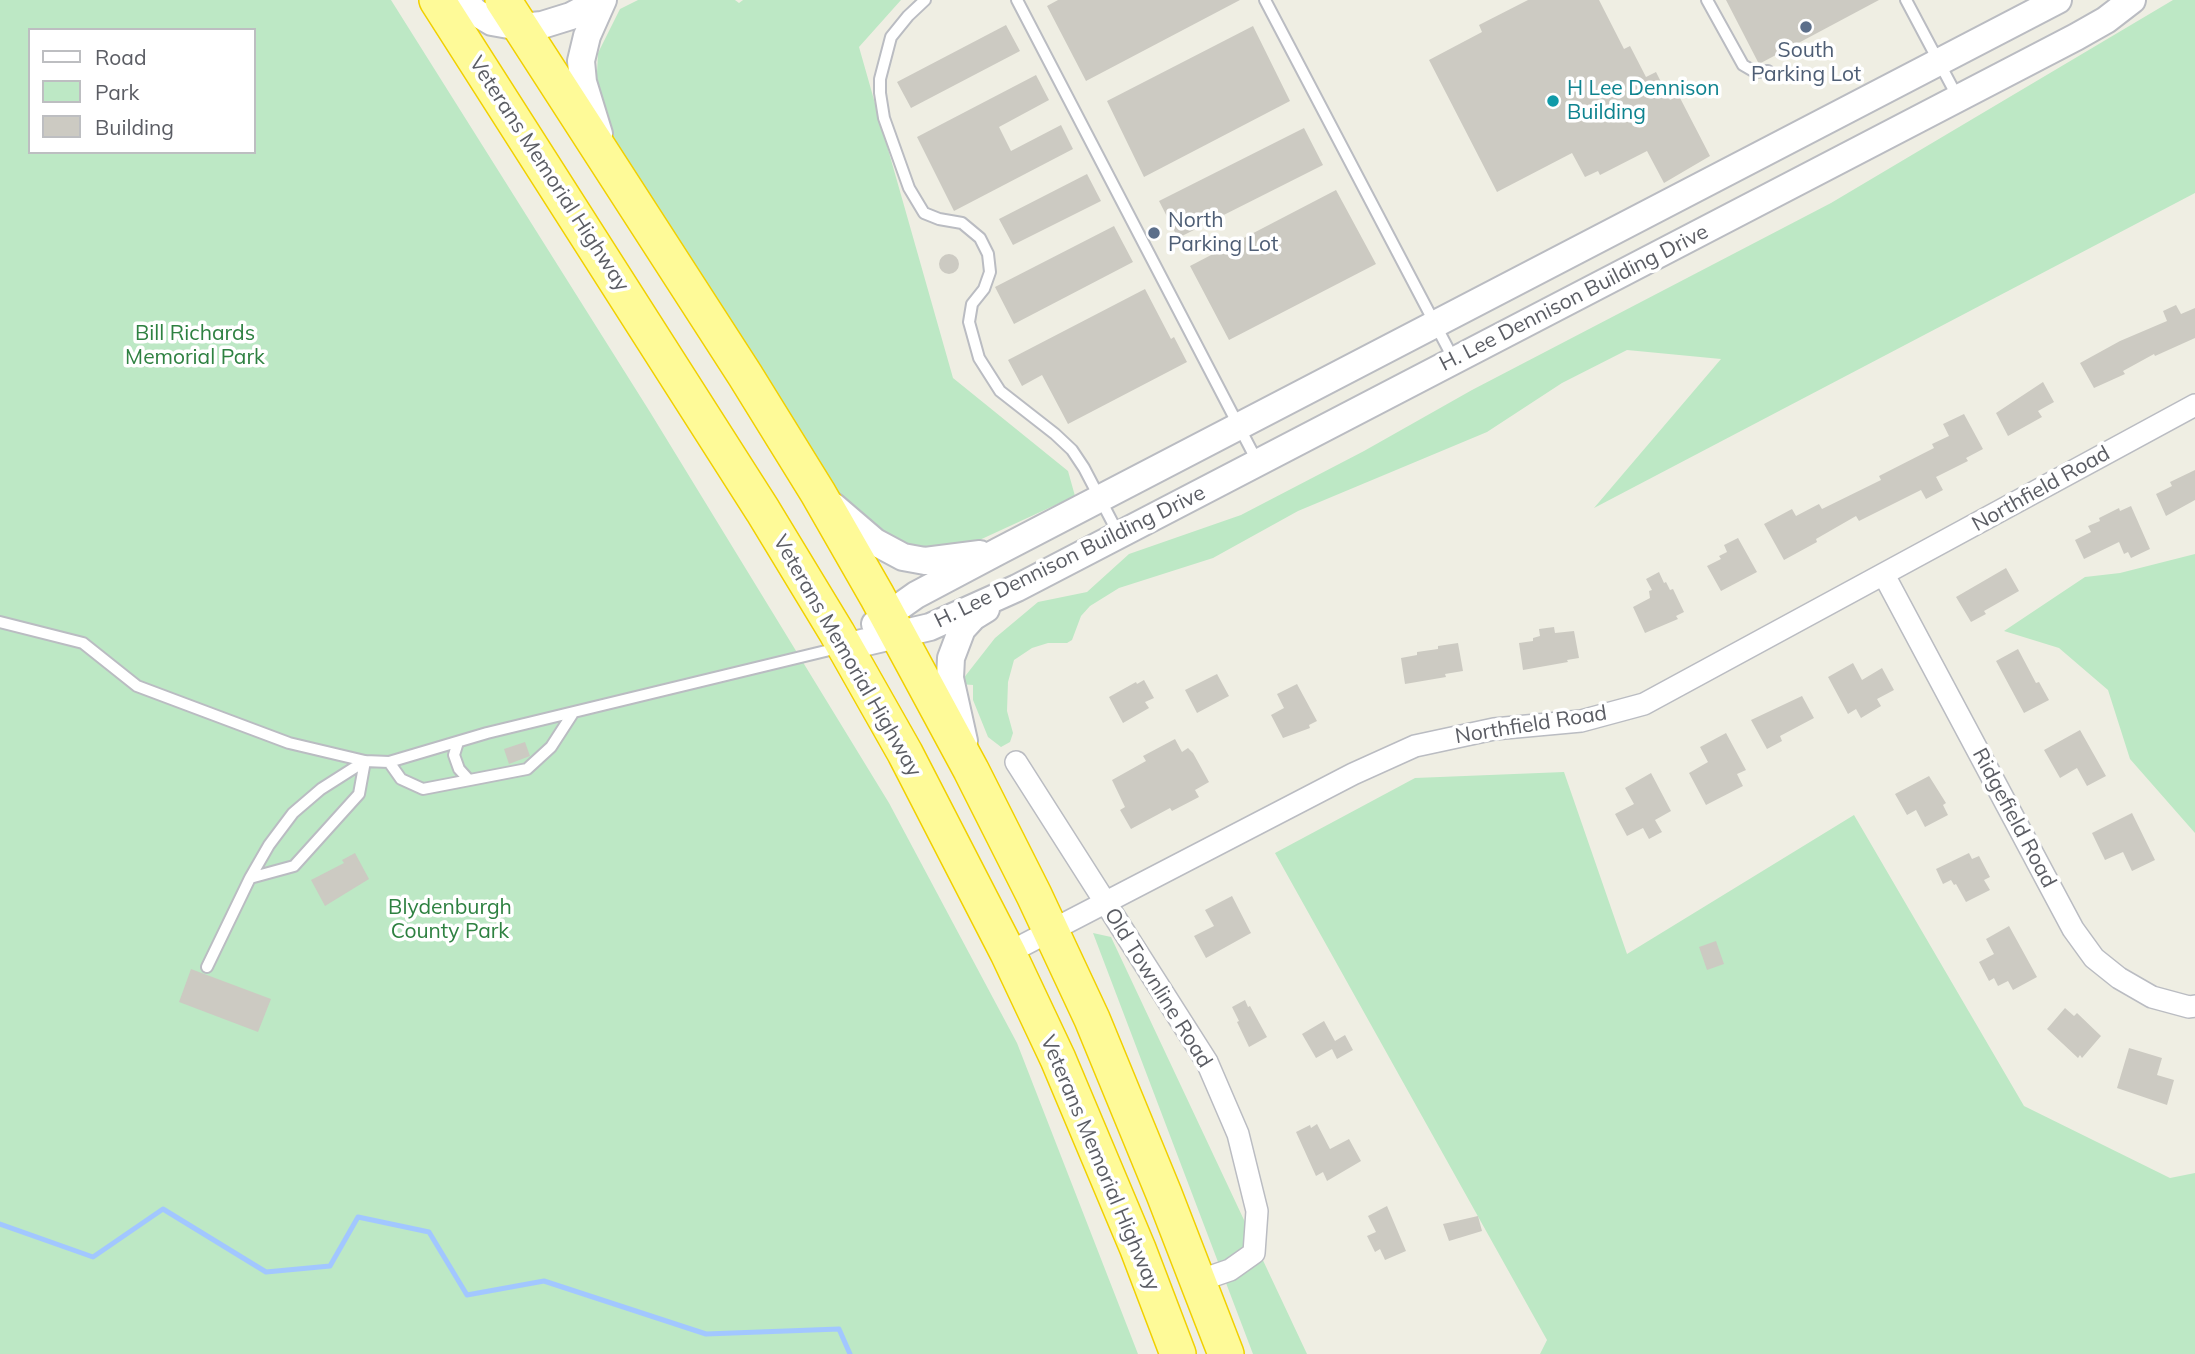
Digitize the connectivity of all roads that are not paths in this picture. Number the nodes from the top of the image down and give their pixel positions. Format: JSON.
{"nodes":[{"id":1,"x":438,"y":0,"type":"edge"},
{"id":2,"x":464,"y":0,"type":"edge"},
{"id":3,"x":602,"y":0,"type":"edge"},
{"id":4,"x":925,"y":0,"type":"edge"},
{"id":5,"x":1017,"y":0,"type":"edge"},
{"id":6,"x":1265,"y":0,"type":"edge"},
{"id":7,"x":1707,"y":0,"type":"edge"},
{"id":8,"x":1906,"y":0,"type":"edge"},
{"id":9,"x":2058,"y":0,"type":"edge"},
{"id":10,"x":2132,"y":0,"type":"edge"},
{"id":11,"x":505,"y":10,"type":"edge"},
{"id":12,"x":1939,"y":62,"type":"junction"},
{"id":13,"x":481,"y":68,"type":"junction"},
{"id":14,"x":1768,"y":71,"type":"dead end"},
{"id":15,"x":1958,"y":98,"type":"junction"},
{"id":16,"x":608,"y":163,"type":"junction"},
{"id":17,"x":1641,"y":216,"type":"junction"},
{"id":18,"x":1659,"y":253,"type":"junction"},
{"id":19,"x":1435,"y":324,"type":"junction"},
{"id":20,"x":1454,"y":360,"type":"junction"},
{"id":21,"x":2195,"y":405,"type":"edge"},
{"id":22,"x":1239,"y":426,"type":"junction"},
{"id":23,"x":1258,"y":463,"type":"junction"},
{"id":24,"x":817,"y":493,"type":"junction"},
{"id":25,"x":1100,"y":499,"type":"junction"},
{"id":26,"x":1119,"y":536,"type":"junction"},
{"id":27,"x":999,"y":551,"type":"junction"},
{"id":28,"x":1884,"y":575,"type":"junction"},
{"id":29,"x":1017,"y":588,"type":"junction"},
{"id":30,"x":0,"y":622,"type":"edge"},
{"id":31,"x":893,"y":625,"type":"junction"},
{"id":32,"x":845,"y":647,"type":"junction"},
{"id":33,"x":573,"y":713,"type":"junction"},
{"id":34,"x":458,"y":742,"type":"junction"},
{"id":35,"x":365,"y":761,"type":"junction"},
{"id":36,"x":389,"y":762,"type":"junction"},
{"id":37,"x":1016,"y":762,"type":"dead end"},
{"id":38,"x":971,"y":770,"type":"junction"},
{"id":39,"x":469,"y":780,"type":"junction"},
{"id":40,"x":250,"y":878,"type":"junction"},
{"id":41,"x":1105,"y":903,"type":"junction"},
{"id":42,"x":1051,"y":930,"type":"junction"},
{"id":43,"x":1008,"y":953,"type":"junction"},
{"id":44,"x":207,"y":967,"type":"dead end"},
{"id":45,"x":2195,"y":1006,"type":"edge"},
{"id":46,"x":1198,"y":1281,"type":"junction"},
{"id":47,"x":1178,"y":1354,"type":"edge"},
{"id":48,"x":1226,"y":1354,"type":"edge"}],
"edges":[{"from":1,"to":13,"type":"highway","name":"Veterans Memorial Highway"},
{"from":2,"to":11,"type":"street"},
{"from":3,"to":11,"type":"street"},
{"from":3,"to":16,"type":"street"},
{"from":4,"to":25,"type":"lane"},
{"from":5,"to":22,"type":"lane"},
{"from":6,"to":19,"type":"lane"},
{"from":7,"to":14,"type":"lane"},
{"from":8,"to":12,"type":"lane"},
{"from":9,"to":12,"type":"street","name":"H. Lee Dennison Building Drive"},
{"from":10,"to":15,"type":"street","name":"H. Lee Dennison Building Drive"},
{"from":11,"to":13,"type":"street"},
{"from":11,"to":16,"type":"highway"},
{"from":12,"to":15,"type":"lane"},
{"from":12,"to":17,"type":"street","name":"H. Lee Dennison Building Drive"},
{"from":13,"to":32,"type":"highway","name":"Veterans Memorial Highway"},
{"from":15,"to":18,"type":"street","name":"H. Lee Dennison Building Drive"},
{"from":16,"to":24,"type":"highway"},
{"from":17,"to":18,"type":"street"},
{"from":17,"to":19,"type":"street","name":"H. Lee Dennison Building Drive"},
{"from":18,"to":20,"type":"street","name":"H. Lee Dennison Building Drive"},
{"from":19,"to":20,"type":"lane"},
{"from":19,"to":22,"type":"street","name":"H. Lee Dennison Building Drive"},
{"from":20,"to":23,"type":"street","name":"H. Lee Dennison Building Drive"},
{"from":21,"to":28,"type":"street","name":"Northfield Road"},
{"from":22,"to":23,"type":"lane"},
{"from":22,"to":25,"type":"street","name":"H. Lee Dennison Building Drive"},
{"from":23,"to":26,"type":"street","name":"H. Lee Dennison Building Drive"},
{"from":24,"to":27,"type":"street"},
{"from":24,"to":31,"type":"highway"},
{"from":25,"to":26,"type":"lane"},
{"from":25,"to":27,"type":"street","name":"H. Lee Dennison Building Drive"},
{"from":26,"to":29,"type":"street","name":"H. Lee Dennison Building Drive"},
{"from":27,"to":31,"type":"street","name":"H. Lee Dennison Building Drive"},
{"from":28,"to":41,"type":"street","name":"Northfield Road"},
{"from":28,"to":45,"type":"street","name":"Ridgefield Road"},
{"from":29,"to":31,"type":"street","name":"H. Lee Dennison Building Drive"},
{"from":29,"to":38,"type":"street"},
{"from":30,"to":35,"type":"lane"},
{"from":31,"to":32,"type":"street","name":"H. Lee Dennison Building Drive"},
{"from":31,"to":38,"type":"highway"},
{"from":32,"to":33,"type":"lane"},
{"from":32,"to":43,"type":"highway","name":"Veterans Memorial Highway"},
{"from":33,"to":34,"type":"lane"},
{"from":33,"to":39,"type":"lane"},
{"from":34,"to":36,"type":"lane"},
{"from":34,"to":39,"type":"lane"},
{"from":35,"to":36,"type":"lane"},
{"from":35,"to":40,"type":"lane"},
{"from":35,"to":40,"type":"lane"},
{"from":36,"to":39,"type":"lane"},
{"from":37,"to":41,"type":"street","name":"Old Townline Road"},
{"from":38,"to":42,"type":"highway"},
{"from":40,"to":44,"type":"lane"},
{"from":41,"to":42,"type":"street","name":"Northfield Road"},
{"from":41,"to":46,"type":"street","name":"Old Townline Road"},
{"from":42,"to":43,"type":"street","name":"Northfield Road"},
{"from":42,"to":46,"type":"highway"},
{"from":43,"to":47,"type":"highway","name":"Veterans Memorial Highway"},
{"from":46,"to":48,"type":"highway"}]}
